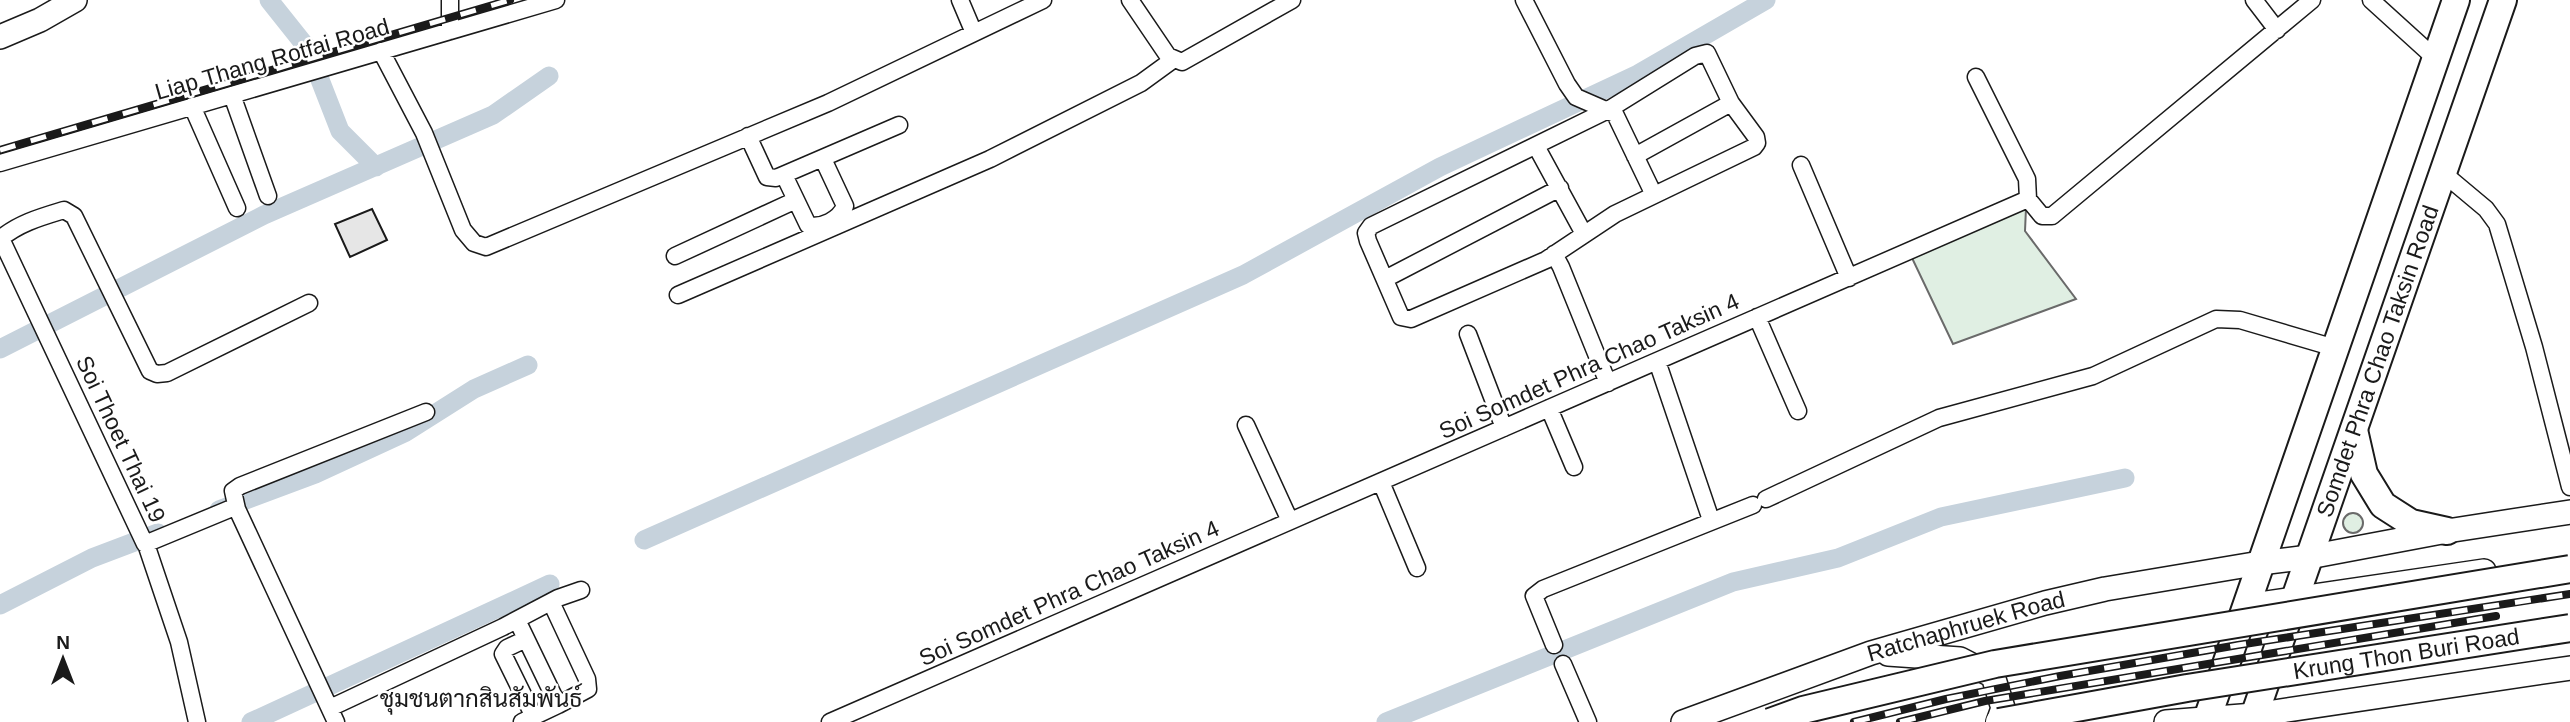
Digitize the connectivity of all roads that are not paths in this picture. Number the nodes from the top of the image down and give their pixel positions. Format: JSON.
{"nodes":[{"id":1,"x":75,"y":0,"type":"edge"},
{"id":2,"x":450,"y":0,"type":"edge"},
{"id":3,"x":556,"y":0,"type":"edge"},
{"id":4,"x":960,"y":0,"type":"edge"},
{"id":5,"x":1042,"y":0,"type":"edge"},
{"id":6,"x":1130,"y":0,"type":"edge"},
{"id":7,"x":1292,"y":0,"type":"edge"},
{"id":8,"x":1524,"y":0,"type":"edge"},
{"id":9,"x":2254,"y":0,"type":"edge"},
{"id":10,"x":2312,"y":0,"type":"edge"},
{"id":11,"x":2371,"y":0,"type":"edge"},
{"id":12,"x":2456,"y":0,"type":"edge"},
{"id":13,"x":2503,"y":0,"type":"edge"},
{"id":14,"x":2277,"y":30,"type":"junction"},
{"id":15,"x":450,"y":31,"type":"junction"},
{"id":16,"x":974,"y":33,"type":"junction"},
{"id":17,"x":0,"y":37,"type":"edge"},
{"id":18,"x":382,"y":51,"type":"junction"},
{"id":19,"x":2435,"y":59,"type":"junction"},
{"id":20,"x":1174,"y":60,"type":"junction"},
{"id":21,"x":1976,"y":77,"type":"dead end"},
{"id":22,"x":232,"y":95,"type":"junction"},
{"id":23,"x":1731,"y":103,"type":"junction"},
{"id":24,"x":192,"y":106,"type":"junction"},
{"id":25,"x":1608,"y":110,"type":"junction"},
{"id":26,"x":899,"y":125,"type":"dead end"},
{"id":27,"x":748,"y":136,"type":"junction"},
{"id":28,"x":1536,"y":146,"type":"junction"},
{"id":29,"x":1634,"y":156,"type":"junction"},
{"id":30,"x":822,"y":159,"type":"junction"},
{"id":31,"x":0,"y":163,"type":"edge"},
{"id":32,"x":1801,"y":165,"type":"dead end"},
{"id":33,"x":2443,"y":173,"type":"junction"},
{"id":34,"x":785,"y":175,"type":"junction"},
{"id":35,"x":1560,"y":188,"type":"junction"},
{"id":36,"x":1654,"y":195,"type":"junction"},
{"id":37,"x":268,"y":196,"type":"dead end"},
{"id":38,"x":2028,"y":199,"type":"junction"},
{"id":39,"x":796,"y":200,"type":"junction"},
{"id":40,"x":237,"y":208,"type":"dead end"},
{"id":41,"x":1584,"y":234,"type":"junction"},
{"id":42,"x":0,"y":241,"type":"edge"},
{"id":43,"x":1554,"y":254,"type":"junction"},
{"id":44,"x":675,"y":256,"type":"dead end"},
{"id":45,"x":1849,"y":278,"type":"junction"},
{"id":46,"x":1385,"y":279,"type":"junction"},
{"id":47,"x":678,"y":295,"type":"dead end"},
{"id":48,"x":309,"y":303,"type":"dead end"},
{"id":49,"x":1757,"y":317,"type":"junction"},
{"id":50,"x":1468,"y":334,"type":"dead end"},
{"id":51,"x":2335,"y":348,"type":"junction"},
{"id":52,"x":1657,"y":361,"type":"junction"},
{"id":53,"x":1608,"y":383,"type":"junction"},
{"id":54,"x":1549,"y":408,"type":"junction"},
{"id":55,"x":1798,"y":411,"type":"dead end"},
{"id":56,"x":426,"y":412,"type":"dead end"},
{"id":57,"x":1246,"y":425,"type":"dead end"},
{"id":58,"x":1504,"y":428,"type":"junction"},
{"id":59,"x":2354,"y":430,"type":"junction"},
{"id":60,"x":1574,"y":467,"type":"dead end"},
{"id":61,"x":1381,"y":482,"type":"junction"},
{"id":62,"x":2570,"y":487,"type":"edge"},
{"id":63,"x":234,"y":502,"type":"junction"},
{"id":64,"x":2570,"y":512,"type":"edge"},
{"id":65,"x":1711,"y":520,"type":"junction"},
{"id":66,"x":1290,"y":521,"type":"junction"},
{"id":67,"x":2447,"y":531,"type":"junction"},
{"id":68,"x":143,"y":539,"type":"junction"},
{"id":69,"x":2309,"y":557,"type":"junction"},
{"id":70,"x":2260,"y":563,"type":"junction"},
{"id":71,"x":1418,"y":568,"type":"dead end"},
{"id":72,"x":2570,"y":569,"type":"edge"},
{"id":73,"x":581,"y":590,"type":"dead end"},
{"id":74,"x":2296,"y":598,"type":"junction"},
{"id":75,"x":551,"y":602,"type":"junction"},
{"id":76,"x":2254,"y":613,"type":"junction"},
{"id":77,"x":517,"y":620,"type":"junction"},
{"id":78,"x":2570,"y":628,"type":"edge"},
{"id":79,"x":526,"y":639,"type":"junction"},
{"id":80,"x":1554,"y":645,"type":"dead end"},
{"id":81,"x":1871,"y":653,"type":"junction"},
{"id":82,"x":1563,"y":664,"type":"dead end"},
{"id":83,"x":2570,"y":668,"type":"edge"},
{"id":84,"x":558,"y":705,"type":"junction"},
{"id":85,"x":331,"y":710,"type":"edge"},
{"id":86,"x":2253,"y":719,"type":"edge"},
{"id":87,"x":528,"y":720,"type":"edge"},
{"id":88,"x":2207,"y":720,"type":"edge"},
{"id":89,"x":197,"y":722,"type":"edge"},
{"id":90,"x":830,"y":722,"type":"edge"},
{"id":91,"x":1588,"y":722,"type":"edge"},
{"id":92,"x":1683,"y":722,"type":"edge"},
{"id":93,"x":1770,"y":722,"type":"edge"},
{"id":94,"x":1999,"y":722,"type":"edge"},
{"id":95,"x":2166,"y":722,"type":"edge"}],
"edges":[{"from":1,"to":17,"type":"main road"},
{"from":2,"to":15,"type":"street"},
{"from":3,"to":15,"type":"street","name":"Liap Thang Rotfai Road"},
{"from":4,"to":16,"type":"street"},
{"from":5,"to":16,"type":"street"},
{"from":6,"to":20,"type":"street"},
{"from":7,"to":20,"type":"street"},
{"from":8,"to":25,"type":"street"},
{"from":9,"to":14,"type":"street"},
{"from":10,"to":14,"type":"street"},
{"from":11,"to":19,"type":"street"},
{"from":12,"to":19,"type":"main road","name":"Somdet Phra Chao Taksin Road"},
{"from":13,"to":33,"type":"main road","name":"Somdet Phra Chao Taksin Road"},
{"from":14,"to":38,"type":"street"},
{"from":15,"to":18,"type":"street","name":"Liap Thang Rotfai Road"},
{"from":16,"to":27,"type":"street"},
{"from":18,"to":22,"type":"street","name":"Liap Thang Rotfai Road"},
{"from":18,"to":27,"type":"street"},
{"from":19,"to":51,"type":"main road","name":"Somdet Phra Chao Taksin Road"},
{"from":20,"to":47,"type":"street"},
{"from":21,"to":38,"type":"street"},
{"from":22,"to":24,"type":"street","name":"Liap Thang Rotfai Road"},
{"from":22,"to":37,"type":"street"},
{"from":23,"to":25,"type":"street"},
{"from":23,"to":29,"type":"street"},
{"from":23,"to":36,"type":"street"},
{"from":24,"to":31,"type":"street","name":"Liap Thang Rotfai Road"},
{"from":24,"to":40,"type":"street"},
{"from":25,"to":28,"type":"street"},
{"from":25,"to":29,"type":"street"},
{"from":26,"to":30,"type":"street"},
{"from":27,"to":34,"type":"street"},
{"from":28,"to":35,"type":"street"},
{"from":28,"to":46,"type":"street"},
{"from":29,"to":36,"type":"street"},
{"from":30,"to":34,"type":"street"},
{"from":30,"to":39,"type":"street"},
{"from":32,"to":45,"type":"street"},
{"from":33,"to":59,"type":"main road","name":"Somdet Phra Chao Taksin Road"},
{"from":33,"to":62,"type":"street"},
{"from":34,"to":39,"type":"street"},
{"from":35,"to":41,"type":"street"},
{"from":35,"to":46,"type":"street"},
{"from":36,"to":41,"type":"street"},
{"from":38,"to":45,"type":"street","name":"Soi Somdet Phra Chao Taksin 4"},
{"from":39,"to":44,"type":"street"},
{"from":41,"to":43,"type":"street"},
{"from":42,"to":48,"type":"street"},
{"from":42,"to":68,"type":"street","name":"Soi Thoet Thai 19"},
{"from":43,"to":46,"type":"street"},
{"from":43,"to":53,"type":"street"},
{"from":45,"to":49,"type":"street","name":"Soi Somdet Phra Chao Taksin 4"},
{"from":49,"to":52,"type":"street","name":"Soi Somdet Phra Chao Taksin 4"},
{"from":49,"to":55,"type":"street"},
{"from":50,"to":58,"type":"street"},
{"from":51,"to":65,"type":"street"},
{"from":51,"to":70,"type":"main road","name":"Somdet Phra Chao Taksin Road"},
{"from":52,"to":53,"type":"street","name":"Soi Somdet Phra Chao Taksin 4"},
{"from":52,"to":65,"type":"street"},
{"from":53,"to":54,"type":"street","name":"Soi Somdet Phra Chao Taksin 4"},
{"from":54,"to":58,"type":"street","name":"Soi Somdet Phra Chao Taksin 4"},
{"from":54,"to":60,"type":"street"},
{"from":56,"to":63,"type":"street","name":"Soi Thoet Thai 19"},
{"from":57,"to":66,"type":"street"},
{"from":58,"to":61,"type":"street","name":"Soi Somdet Phra Chao Taksin 4"},
{"from":59,"to":67,"type":"main road"},
{"from":59,"to":69,"type":"main road","name":"Somdet Phra Chao Taksin Road"},
{"from":61,"to":66,"type":"street","name":"Soi Somdet Phra Chao Taksin 4"},
{"from":61,"to":71,"type":"street"},
{"from":63,"to":68,"type":"street","name":"Soi Thoet Thai 19"},
{"from":63,"to":85,"type":"street"},
{"from":64,"to":67,"type":"main road"},
{"from":65,"to":80,"type":"street"},
{"from":66,"to":90,"type":"street","name":"Soi Somdet Phra Chao Taksin 4"},
{"from":67,"to":69,"type":"main road"},
{"from":68,"to":89,"type":"street"},
{"from":69,"to":70,"type":"main road"},
{"from":69,"to":74,"type":"main road","name":"Somdet Phra Chao Taksin Road"},
{"from":70,"to":76,"type":"main road","name":"Somdet Phra Chao Taksin Road"},
{"from":70,"to":81,"type":"main road","name":"Ratchaphruek Road"},
{"from":72,"to":74,"type":"main road"},
{"from":72,"to":76,"type":"main road","bridge":true},
{"from":73,"to":75,"type":"street"},
{"from":74,"to":76,"type":"main road"},
{"from":74,"to":86,"type":"main road","name":"Somdet Phra Chao Taksin Road"},
{"from":75,"to":77,"type":"street"},
{"from":75,"to":84,"type":"street"},
{"from":76,"to":88,"type":"main road","name":"Somdet Phra Chao Taksin Road"},
{"from":76,"to":93,"type":"main road","name":"Ratchaphruek Road","bridge":true},
{"from":77,"to":79,"type":"street"},
{"from":77,"to":85,"type":"street"},
{"from":78,"to":94,"type":"main road","name":"Krung Thon Buri Road","bridge":true},
{"from":79,"to":84,"type":"street"},
{"from":79,"to":87,"type":"street"},
{"from":81,"to":92,"type":"main road","name":"Ratchaphruek Road"},
{"from":81,"to":94,"type":"main road"},
{"from":82,"to":91,"type":"street"},
{"from":83,"to":86,"type":"main road","name":"Krung Thon Buri Road"},
{"from":84,"to":87,"type":"street"},
{"from":86,"to":88,"type":"main road","name":"Krung Thon Buri Road"},
{"from":88,"to":95,"type":"main road"}]}
